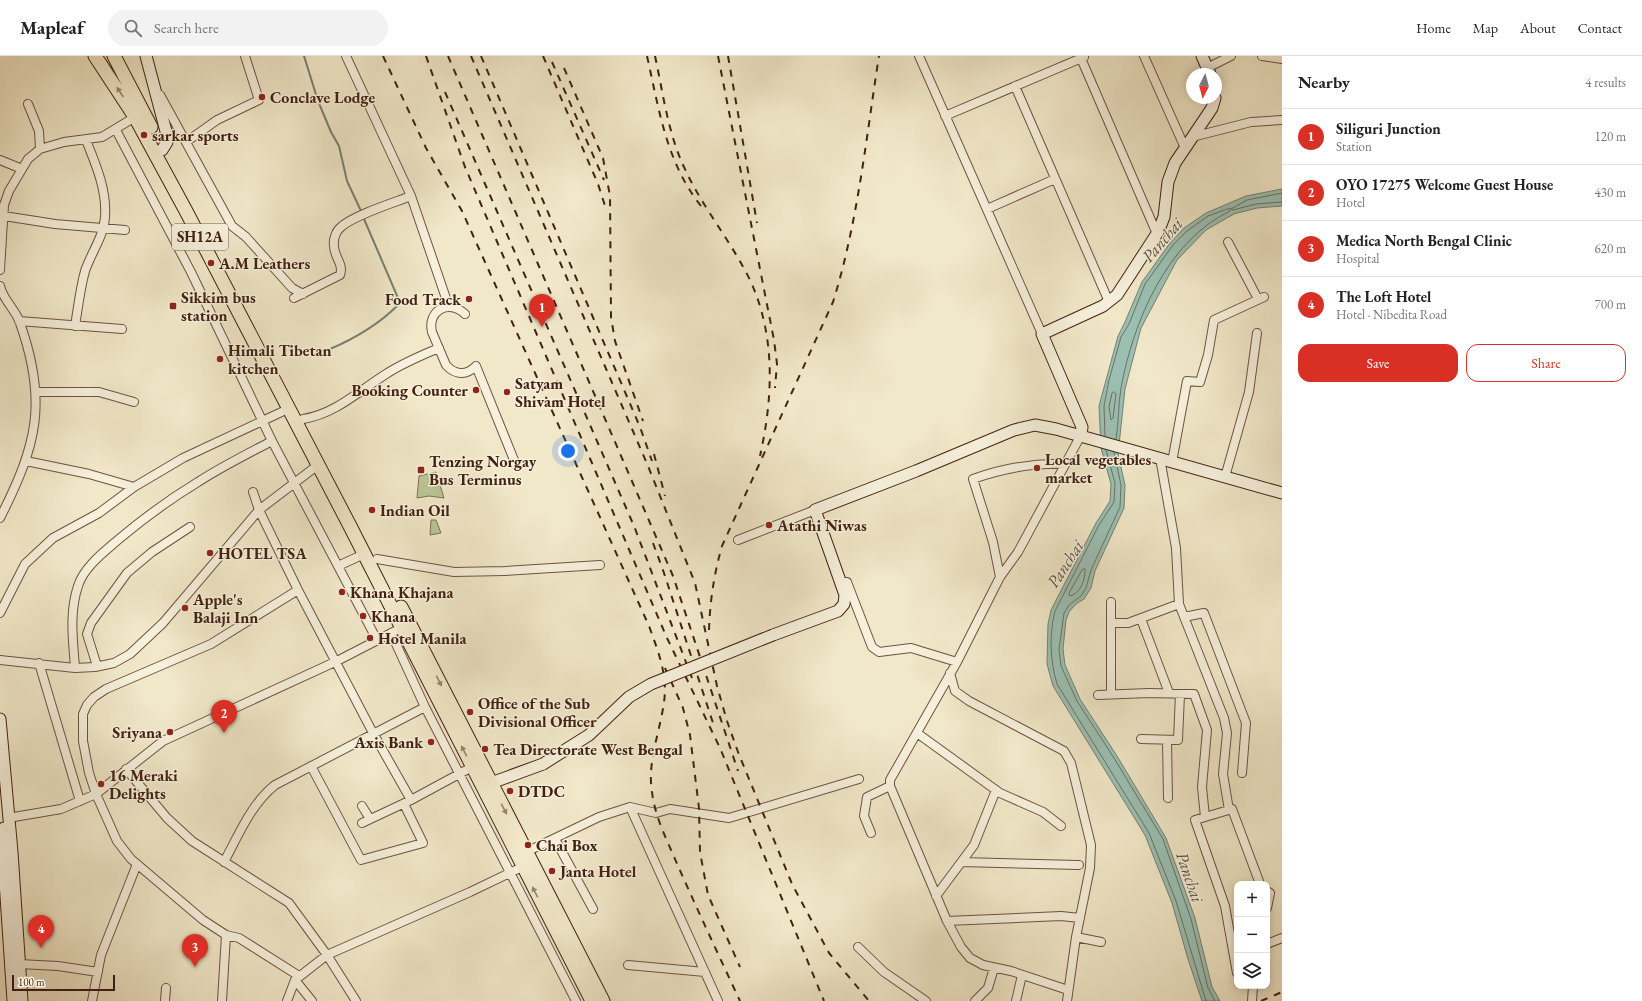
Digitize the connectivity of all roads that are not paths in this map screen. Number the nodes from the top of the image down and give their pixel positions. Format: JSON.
{"nodes":[{"id":1,"x":95,"y":56,"type":"edge"},
{"id":2,"x":114,"y":56,"type":"edge"},
{"id":3,"x":146,"y":56,"type":"edge"},
{"id":4,"x":245,"y":56,"type":"edge"},
{"id":5,"x":346,"y":56,"type":"edge"},
{"id":6,"x":919,"y":56,"type":"edge"},
{"id":7,"x":1144,"y":56,"type":"edge"},
{"id":8,"x":1202,"y":56,"type":"edge"},
{"id":9,"x":1231,"y":56,"type":"edge"},
{"id":10,"x":1262,"y":56,"type":"edge"},
{"id":11,"x":1082,"y":57,"type":"edge"},
{"id":12,"x":1282,"y":59,"type":"edge"},
{"id":13,"x":1207,"y":68,"type":"edge"},
{"id":14,"x":1213,"y":68,"type":"edge"},
{"id":15,"x":1015,"y":86,"type":"junction"},
{"id":16,"x":156,"y":89,"type":"junction"},
{"id":17,"x":28,"y":104,"type":"dead end"},
{"id":18,"x":1213,"y":104,"type":"edge"},
{"id":19,"x":945,"y":116,"type":"junction"},
{"id":20,"x":135,"y":117,"type":"junction"},
{"id":21,"x":1282,"y":120,"type":"edge"},
{"id":22,"x":116,"y":130,"type":"junction"},
{"id":23,"x":1192,"y":137,"type":"junction"},
{"id":24,"x":86,"y":140,"type":"junction"},
{"id":25,"x":186,"y":142,"type":"junction"},
{"id":26,"x":1185,"y":148,"type":"junction"},
{"id":27,"x":40,"y":149,"type":"junction"},
{"id":28,"x":162,"y":150,"type":"junction"},
{"id":29,"x":0,"y":160,"type":"edge"},
{"id":30,"x":22,"y":169,"type":"junction"},
{"id":31,"x":1055,"y":179,"type":"junction"},
{"id":32,"x":411,"y":196,"type":"junction"},
{"id":33,"x":2,"y":205,"type":"edge"},
{"id":34,"x":987,"y":209,"type":"junction"},
{"id":35,"x":4,"y":216,"type":"junction"},
{"id":36,"x":103,"y":228,"type":"junction"},
{"id":37,"x":126,"y":230,"type":"dead end"},
{"id":38,"x":1157,"y":234,"type":"junction"},
{"id":39,"x":1228,"y":242,"type":"dead end"},
{"id":40,"x":0,"y":270,"type":"edge"},
{"id":41,"x":0,"y":286,"type":"edge"},
{"id":42,"x":303,"y":294,"type":"junction"},
{"id":43,"x":294,"y":298,"type":"dead end"},
{"id":44,"x":1109,"y":302,"type":"junction"},
{"id":45,"x":449,"y":307,"type":"junction"},
{"id":46,"x":465,"y":314,"type":"dead end"},
{"id":47,"x":19,"y":321,"type":"junction"},
{"id":48,"x":75,"y":326,"type":"junction"},
{"id":49,"x":122,"y":329,"type":"dead end"},
{"id":50,"x":1257,"y":333,"type":"dead end"},
{"id":51,"x":1042,"y":334,"type":"junction"},
{"id":52,"x":439,"y":348,"type":"junction"},
{"id":53,"x":36,"y":392,"type":"junction"},
{"id":54,"x":134,"y":402,"type":"dead end"},
{"id":55,"x":288,"y":409,"type":"junction"},
{"id":56,"x":262,"y":421,"type":"junction"},
{"id":57,"x":299,"y":421,"type":"junction"},
{"id":58,"x":1081,"y":435,"type":"junction"},
{"id":59,"x":272,"y":441,"type":"junction"},
{"id":60,"x":1160,"y":458,"type":"junction"},
{"id":61,"x":26,"y":462,"type":"junction"},
{"id":62,"x":1172,"y":462,"type":"junction"},
{"id":63,"x":1065,"y":464,"type":"junction"},
{"id":64,"x":318,"y":465,"type":"junction"},
{"id":65,"x":516,"y":465,"type":"dead end"},
{"id":66,"x":1225,"y":476,"type":"junction"},
{"id":67,"x":294,"y":483,"type":"junction"},
{"id":68,"x":134,"y":487,"type":"junction"},
{"id":69,"x":1282,"y":491,"type":"edge"},
{"id":70,"x":253,"y":492,"type":"dead end"},
{"id":71,"x":259,"y":510,"type":"junction"},
{"id":72,"x":815,"y":510,"type":"junction"},
{"id":73,"x":0,"y":518,"type":"edge"},
{"id":74,"x":190,"y":527,"type":"dead end"},
{"id":75,"x":738,"y":540,"type":"dead end"},
{"id":76,"x":364,"y":554,"type":"junction"},
{"id":77,"x":377,"y":559,"type":"junction"},
{"id":78,"x":600,"y":565,"type":"dead end"},
{"id":79,"x":338,"y":566,"type":"junction"},
{"id":80,"x":1000,"y":577,"type":"junction"},
{"id":81,"x":841,"y":582,"type":"junction"},
{"id":82,"x":298,"y":590,"type":"junction"},
{"id":83,"x":1111,"y":602,"type":"dead end"},
{"id":84,"x":1178,"y":604,"type":"junction"},
{"id":85,"x":0,"y":613,"type":"edge"},
{"id":86,"x":1184,"y":617,"type":"junction"},
{"id":87,"x":1141,"y":619,"type":"junction"},
{"id":88,"x":1111,"y":623,"type":"junction"},
{"id":89,"x":400,"y":627,"type":"junction"},
{"id":90,"x":378,"y":640,"type":"junction"},
{"id":91,"x":0,"y":660,"type":"edge"},
{"id":92,"x":337,"y":662,"type":"junction"},
{"id":93,"x":956,"y":662,"type":"junction"},
{"id":94,"x":39,"y":663,"type":"junction"},
{"id":95,"x":97,"y":666,"type":"junction"},
{"id":96,"x":75,"y":668,"type":"junction"},
{"id":97,"x":950,"y":673,"type":"junction"},
{"id":98,"x":430,"y":685,"type":"junction"},
{"id":99,"x":418,"y":692,"type":"junction"},
{"id":100,"x":1111,"y":693,"type":"junction"},
{"id":101,"x":1169,"y":693,"type":"junction"},
{"id":102,"x":1180,"y":694,"type":"junction"},
{"id":103,"x":1098,"y":695,"type":"dead end"},
{"id":104,"x":425,"y":707,"type":"junction"},
{"id":105,"x":0,"y":719,"type":"edge"},
{"id":106,"x":917,"y":732,"type":"junction"},
{"id":107,"x":373,"y":734,"type":"junction"},
{"id":108,"x":1141,"y":739,"type":"dead end"},
{"id":109,"x":1166,"y":740,"type":"junction"},
{"id":110,"x":1,"y":761,"type":"edge"},
{"id":111,"x":311,"y":766,"type":"junction"},
{"id":112,"x":472,"y":767,"type":"junction"},
{"id":113,"x":126,"y":769,"type":"junction"},
{"id":114,"x":1242,"y":773,"type":"dead end"},
{"id":115,"x":459,"y":774,"type":"junction"},
{"id":116,"x":859,"y":779,"type":"dead end"},
{"id":117,"x":491,"y":783,"type":"junction"},
{"id":118,"x":890,"y":786,"type":"junction"},
{"id":119,"x":996,"y":790,"type":"junction"},
{"id":120,"x":96,"y":794,"type":"junction"},
{"id":121,"x":1168,"y":798,"type":"dead end"},
{"id":122,"x":80,"y":801,"type":"junction"},
{"id":123,"x":407,"y":802,"type":"junction"},
{"id":124,"x":362,"y":806,"type":"dead end"},
{"id":125,"x":630,"y":807,"type":"junction"},
{"id":126,"x":1229,"y":810,"type":"junction"},
{"id":127,"x":5,"y":816,"type":"edge"},
{"id":128,"x":1205,"y":817,"type":"junction"},
{"id":129,"x":370,"y":819,"type":"junction"},
{"id":130,"x":362,"y":823,"type":"dead end"},
{"id":131,"x":1061,"y":826,"type":"dead end"},
{"id":132,"x":871,"y":833,"type":"dead end"},
{"id":133,"x":555,"y":839,"type":"junction"},
{"id":134,"x":2,"y":851,"type":"edge"},
{"id":135,"x":526,"y":860,"type":"junction"},
{"id":136,"x":224,"y":862,"type":"junction"},
{"id":137,"x":962,"y":862,"type":"junction"},
{"id":138,"x":137,"y":864,"type":"junction"},
{"id":139,"x":1079,"y":865,"type":"dead end"},
{"id":140,"x":510,"y":873,"type":"junction"},
{"id":141,"x":1259,"y":881,"type":"edge"},
{"id":142,"x":936,"y":896,"type":"junction"},
{"id":143,"x":4,"y":902,"type":"edge"},
{"id":144,"x":593,"y":909,"type":"dead end"},
{"id":145,"x":1080,"y":918,"type":"junction"},
{"id":146,"x":947,"y":921,"type":"junction"},
{"id":147,"x":226,"y":935,"type":"junction"},
{"id":148,"x":1076,"y":937,"type":"junction"},
{"id":149,"x":1282,"y":938,"type":"edge"},
{"id":150,"x":1101,"y":942,"type":"dead end"},
{"id":151,"x":1270,"y":943,"type":"edge"},
{"id":152,"x":858,"y":947,"type":"dead end"},
{"id":153,"x":327,"y":955,"type":"junction"},
{"id":154,"x":1234,"y":956,"type":"edge"},
{"id":155,"x":19,"y":964,"type":"junction"},
{"id":156,"x":628,"y":965,"type":"dead end"},
{"id":157,"x":994,"y":968,"type":"junction"},
{"id":158,"x":98,"y":972,"type":"junction"},
{"id":159,"x":706,"y":972,"type":"junction"},
{"id":160,"x":1022,"y":975,"type":"junction"},
{"id":161,"x":297,"y":978,"type":"junction"},
{"id":162,"x":166,"y":988,"type":"dead end"},
{"id":163,"x":1253,"y":989,"type":"edge"},
{"id":164,"x":1068,"y":990,"type":"junction"},
{"id":165,"x":13,"y":1001,"type":"edge"},
{"id":166,"x":22,"y":1001,"type":"edge"},
{"id":167,"x":92,"y":1001,"type":"edge"},
{"id":168,"x":165,"y":1001,"type":"edge"},
{"id":169,"x":222,"y":1001,"type":"edge"},
{"id":170,"x":288,"y":1001,"type":"edge"},
{"id":171,"x":312,"y":1001,"type":"edge"},
{"id":172,"x":357,"y":1001,"type":"edge"},
{"id":173,"x":364,"y":1001,"type":"edge"},
{"id":174,"x":576,"y":1001,"type":"edge"},
{"id":175,"x":592,"y":1001,"type":"edge"},
{"id":176,"x":602,"y":1001,"type":"edge"},
{"id":177,"x":718,"y":1001,"type":"edge"},
{"id":178,"x":926,"y":1001,"type":"edge"},
{"id":179,"x":975,"y":1001,"type":"edge"},
{"id":180,"x":1016,"y":1001,"type":"edge"},
{"id":181,"x":1067,"y":1001,"type":"edge"},
{"id":182,"x":1252,"y":1001,"type":"edge"}],
"edges":[{"from":20,"to":1,"type":"main road","number":"SH12A","one_way":true},
{"from":2,"to":28,"type":"main road","number":"SH12A"},
{"from":3,"to":16,"type":"street"},
{"from":4,"to":25,"type":"street"},
{"from":5,"to":32,"type":"street"},
{"from":6,"to":19,"type":"street"},
{"from":7,"to":26,"type":"street"},
{"from":8,"to":13,"type":"street"},
{"from":9,"to":14,"type":"street"},
{"from":10,"to":12,"type":"street"},
{"from":11,"to":15,"type":"street"},
{"from":11,"to":38,"type":"street"},
{"from":15,"to":19,"type":"street"},
{"from":15,"to":31,"type":"street"},
{"from":16,"to":25,"type":"street"},
{"from":16,"to":28,"type":"street"},
{"from":17,"to":27,"type":"street"},
{"from":18,"to":23,"type":"street"},
{"from":19,"to":34,"type":"street"},
{"from":20,"to":22,"type":"street"},
{"from":20,"to":55,"type":"main road","number":"SH12A"},
{"from":21,"to":23,"type":"street"},
{"from":22,"to":24,"type":"street"},
{"from":22,"to":56,"type":"street"},
{"from":23,"to":26,"type":"street"},
{"from":24,"to":27,"type":"street"},
{"from":24,"to":36,"type":"street"},
{"from":25,"to":42,"type":"street"},
{"from":26,"to":38,"type":"street"},
{"from":27,"to":30,"type":"street"},
{"from":28,"to":57,"type":"main road","number":"SH12A"},
{"from":29,"to":30,"type":"street"},
{"from":30,"to":33,"type":"street"},
{"from":31,"to":34,"type":"street"},
{"from":31,"to":44,"type":"street"},
{"from":32,"to":42,"type":"street"},
{"from":32,"to":45,"type":"street"},
{"from":33,"to":35,"type":"street"},
{"from":34,"to":51,"type":"street"},
{"from":35,"to":36,"type":"street"},
{"from":35,"to":40,"type":"street"},
{"from":36,"to":37,"type":"street"},
{"from":36,"to":48,"type":"street"},
{"from":38,"to":44,"type":"street"},
{"from":39,"to":62,"type":"street"},
{"from":41,"to":47,"type":"street"},
{"from":42,"to":43,"type":"street"},
{"from":44,"to":51,"type":"street"},
{"from":45,"to":46,"type":"street"},
{"from":45,"to":52,"type":"street"},
{"from":47,"to":48,"type":"street"},
{"from":47,"to":53,"type":"street"},
{"from":48,"to":49,"type":"street"},
{"from":50,"to":66,"type":"street"},
{"from":51,"to":58,"type":"street"},
{"from":52,"to":57,"type":"street"},
{"from":52,"to":65,"type":"street"},
{"from":53,"to":54,"type":"street"},
{"from":53,"to":61,"type":"street"},
{"from":55,"to":56,"type":"street"},
{"from":55,"to":57,"type":"main road","number":"SH12A"},
{"from":56,"to":59,"type":"street"},
{"from":56,"to":68,"type":"street"},
{"from":57,"to":64,"type":"main road","number":"SH12A"},
{"from":57,"to":77,"type":"main road","number":"SH12A"},
{"from":58,"to":60,"type":"street"},
{"from":58,"to":63,"type":"street"},
{"from":58,"to":72,"type":"street"},
{"from":59,"to":67,"type":"street"},
{"from":59,"to":96,"type":"street"},
{"from":60,"to":62,"type":"street"},
{"from":60,"to":84,"type":"street"},
{"from":61,"to":68,"type":"street"},
{"from":61,"to":73,"type":"street"},
{"from":62,"to":66,"type":"street"},
{"from":63,"to":80,"type":"street"},
{"from":63,"to":80,"type":"street"},
{"from":64,"to":67,"type":"street"},
{"from":64,"to":76,"type":"main road","number":"SH12A"},
{"from":66,"to":69,"type":"street"},
{"from":67,"to":71,"type":"street"},
{"from":67,"to":79,"type":"street"},
{"from":68,"to":85,"type":"street"},
{"from":70,"to":71,"type":"street"},
{"from":71,"to":82,"type":"street"},
{"from":71,"to":95,"type":"street"},
{"from":72,"to":75,"type":"street"},
{"from":72,"to":81,"type":"street"},
{"from":74,"to":95,"type":"street"},
{"from":76,"to":79,"type":"street"},
{"from":76,"to":89,"type":"main road","number":"SH12A"},
{"from":77,"to":78,"type":"street"},
{"from":77,"to":89,"type":"main road","number":"SH12A"},
{"from":79,"to":90,"type":"street"},
{"from":80,"to":93,"type":"street"},
{"from":81,"to":93,"type":"street"},
{"from":81,"to":117,"type":"street","bridge":true},
{"from":82,"to":92,"type":"street"},
{"from":82,"to":120,"type":"street"},
{"from":83,"to":88,"type":"street"},
{"from":84,"to":86,"type":"street"},
{"from":84,"to":87,"type":"street"},
{"from":86,"to":114,"type":"street"},
{"from":86,"to":126,"type":"street"},
{"from":87,"to":88,"type":"street"},
{"from":87,"to":101,"type":"street"},
{"from":88,"to":100,"type":"street"},
{"from":89,"to":90,"type":"street"},
{"from":89,"to":98,"type":"main road","number":"SH12A"},
{"from":89,"to":99,"type":"street"},
{"from":89,"to":117,"type":"main road","number":"SH12A","one_way":true},
{"from":90,"to":92,"type":"street"},
{"from":91,"to":94,"type":"street"},
{"from":92,"to":107,"type":"street"},
{"from":92,"to":113,"type":"street"},
{"from":93,"to":97,"type":"street"},
{"from":94,"to":96,"type":"street"},
{"from":94,"to":122,"type":"street"},
{"from":95,"to":96,"type":"street"},
{"from":97,"to":106,"type":"street"},
{"from":97,"to":145,"type":"street"},
{"from":98,"to":99,"type":"street"},
{"from":112,"to":98,"type":"main road","number":"SH12A","one_way":true},
{"from":99,"to":104,"type":"street"},
{"from":100,"to":101,"type":"street"},
{"from":100,"to":103,"type":"street"},
{"from":101,"to":102,"type":"street"},
{"from":102,"to":109,"type":"street"},
{"from":102,"to":128,"type":"street"},
{"from":104,"to":107,"type":"street"},
{"from":104,"to":115,"type":"street"},
{"from":105,"to":110,"type":"street"},
{"from":106,"to":118,"type":"street"},
{"from":106,"to":119,"type":"street"},
{"from":107,"to":111,"type":"street"},
{"from":107,"to":123,"type":"street"},
{"from":108,"to":109,"type":"street"},
{"from":109,"to":121,"type":"street"},
{"from":110,"to":127,"type":"street"},
{"from":111,"to":123,"type":"street"},
{"from":111,"to":136,"type":"street"},
{"from":112,"to":115,"type":"street"},
{"from":112,"to":135,"type":"main road","number":"SH12A"},
{"from":113,"to":120,"type":"street"},
{"from":113,"to":136,"type":"street"},
{"from":115,"to":123,"type":"street"},
{"from":115,"to":140,"type":"street"},
{"from":116,"to":125,"type":"street"},
{"from":117,"to":135,"type":"main road","number":"SH12A","one_way":true},
{"from":118,"to":132,"type":"street"},
{"from":118,"to":142,"type":"street"},
{"from":119,"to":131,"type":"street"},
{"from":119,"to":137,"type":"street"},
{"from":120,"to":122,"type":"street"},
{"from":120,"to":138,"type":"street"},
{"from":122,"to":127,"type":"street"},
{"from":123,"to":129,"type":"street"},
{"from":124,"to":129,"type":"street"},
{"from":125,"to":133,"type":"street"},
{"from":125,"to":159,"type":"street"},
{"from":126,"to":128,"type":"street"},
{"from":126,"to":141,"type":"street"},
{"from":127,"to":134,"type":"street"},
{"from":127,"to":155,"type":"street"},
{"from":128,"to":154,"type":"street"},
{"from":129,"to":130,"type":"street"},
{"from":133,"to":135,"type":"street"},
{"from":133,"to":144,"type":"street"},
{"from":134,"to":143,"type":"street"},
{"from":135,"to":140,"type":"street"},
{"from":175,"to":135,"type":"main road","number":"SH12A","one_way":true},
{"from":135,"to":176,"type":"main road","number":"SH12A"},
{"from":136,"to":153,"type":"street"},
{"from":137,"to":139,"type":"street"},
{"from":137,"to":142,"type":"street"},
{"from":138,"to":147,"type":"street"},
{"from":138,"to":158,"type":"street"},
{"from":140,"to":153,"type":"street"},
{"from":140,"to":174,"type":"street"},
{"from":142,"to":146,"type":"street"},
{"from":143,"to":165,"type":"street"},
{"from":145,"to":146,"type":"street"},
{"from":145,"to":148,"type":"street"},
{"from":146,"to":157,"type":"street"},
{"from":147,"to":161,"type":"street"},
{"from":147,"to":169,"type":"street"},
{"from":148,"to":150,"type":"street"},
{"from":148,"to":164,"type":"street"},
{"from":149,"to":151,"type":"street"},
{"from":152,"to":178,"type":"street"},
{"from":153,"to":161,"type":"street"},
{"from":153,"to":172,"type":"street"},
{"from":155,"to":158,"type":"street"},
{"from":155,"to":166,"type":"street"},
{"from":156,"to":159,"type":"street"},
{"from":157,"to":160,"type":"street"},
{"from":157,"to":179,"type":"street"},
{"from":158,"to":167,"type":"street"},
{"from":159,"to":177,"type":"street"},
{"from":160,"to":164,"type":"street"},
{"from":160,"to":180,"type":"street"},
{"from":161,"to":170,"type":"street"},
{"from":161,"to":171,"type":"street"},
{"from":162,"to":168,"type":"street"},
{"from":163,"to":182,"type":"street"},
{"from":164,"to":181,"type":"street"},
{"from":172,"to":173,"type":"street"}]}
